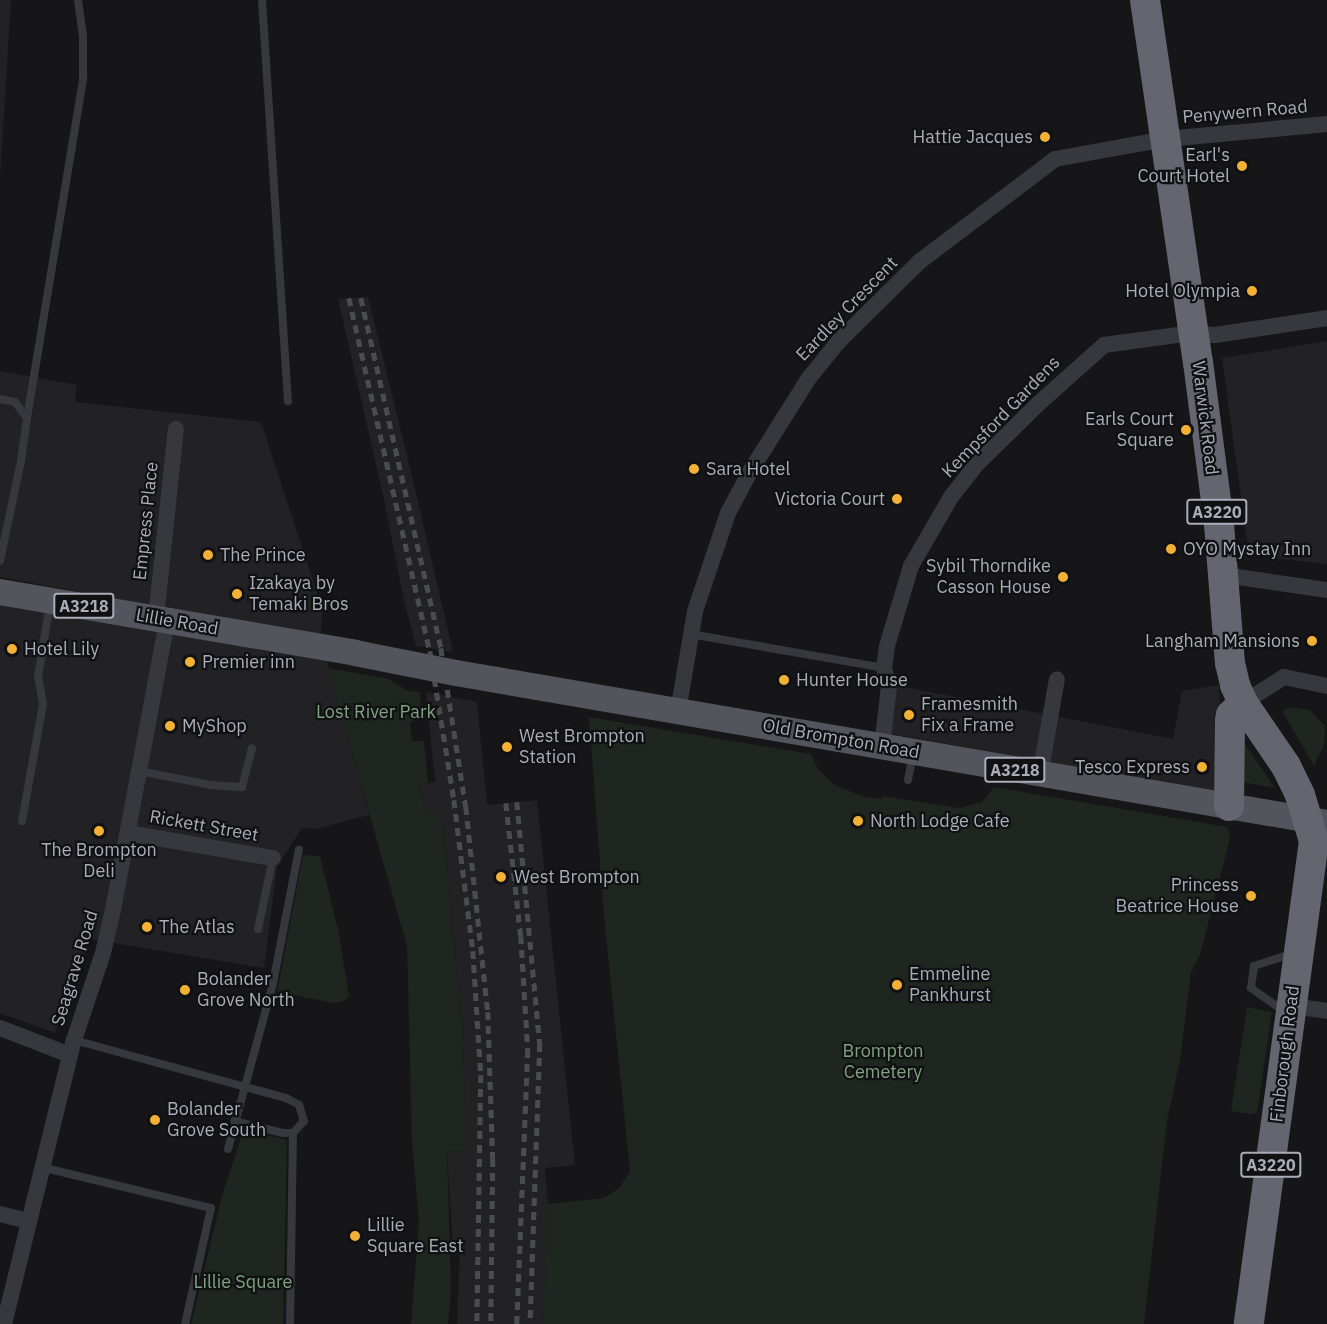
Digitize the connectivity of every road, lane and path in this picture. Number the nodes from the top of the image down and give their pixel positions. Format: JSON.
{"nodes":[{"id":1,"x":78,"y":0,"type":"edge"},
{"id":2,"x":262,"y":0,"type":"edge"},
{"id":3,"x":1146,"y":0,"type":"edge"},
{"id":4,"x":1327,"y":124,"type":"edge"},
{"id":5,"x":1166,"y":139,"type":"junction"},
{"id":6,"x":1327,"y":318,"type":"edge"},
{"id":7,"x":1193,"y":333,"type":"junction"},
{"id":8,"x":0,"y":399,"type":"edge"},
{"id":9,"x":288,"y":401,"type":"dead end"},
{"id":10,"x":27,"y":418,"type":"junction"},
{"id":11,"x":176,"y":429,"type":"dead end"},
{"id":12,"x":0,"y":561,"type":"edge"},
{"id":13,"x":1224,"y":574,"type":"junction"},
{"id":14,"x":1327,"y":590,"type":"edge"},
{"id":15,"x":0,"y":592,"type":"edge"},
{"id":16,"x":51,"y":601,"type":"junction"},
{"id":17,"x":162,"y":619,"type":"junction"},
{"id":18,"x":690,"y":634,"type":"junction"},
{"id":19,"x":355,"y":653,"type":"joint"},
{"id":20,"x":884,"y":668,"type":"junction"},
{"id":21,"x":1057,"y":679,"type":"dead end"},
{"id":22,"x":1327,"y":686,"type":"edge"},
{"id":23,"x":1243,"y":703,"type":"junction"},
{"id":24,"x":678,"y":712,"type":"junction"},
{"id":25,"x":882,"y":746,"type":"junction"},
{"id":26,"x":252,"y":748,"type":"dead end"},
{"id":27,"x":914,"y":752,"type":"junction"},
{"id":28,"x":139,"y":771,"type":"junction"},
{"id":29,"x":1040,"y":775,"type":"junction"},
{"id":30,"x":908,"y":780,"type":"dead end"},
{"id":31,"x":1229,"y":806,"type":"junction"},
{"id":32,"x":22,"y":821,"type":"dead end"},
{"id":33,"x":1318,"y":821,"type":"edge"},
{"id":34,"x":128,"y":833,"type":"junction"},
{"id":35,"x":298,"y":849,"type":"dead end"},
{"id":36,"x":273,"y":858,"type":"joint"},
{"id":37,"x":91,"y":870,"type":"dead end"},
{"id":38,"x":120,"y":875,"type":"junction"},
{"id":39,"x":258,"y":928,"type":"dead end"},
{"id":40,"x":1298,"y":952,"type":"junction"},
{"id":41,"x":1291,"y":1011,"type":"junction"},
{"id":42,"x":1327,"y":1011,"type":"edge"},
{"id":43,"x":0,"y":1028,"type":"edge"},
{"id":44,"x":72,"y":1047,"type":"junction"},
{"id":45,"x":245,"y":1087,"type":"junction"},
{"id":46,"x":234,"y":1121,"type":"junction"},
{"id":47,"x":293,"y":1133,"type":"junction"},
{"id":48,"x":228,"y":1149,"type":"dead end"},
{"id":49,"x":41,"y":1167,"type":"junction"},
{"id":50,"x":0,"y":1214,"type":"edge"},
{"id":51,"x":28,"y":1221,"type":"junction"},
{"id":52,"x":4,"y":1324,"type":"edge"},
{"id":53,"x":184,"y":1324,"type":"edge"},
{"id":54,"x":290,"y":1324,"type":"edge"},
{"id":55,"x":1249,"y":1324,"type":"edge"}],
"edges":[{"from":1,"to":10,"type":"lane"},
{"from":2,"to":9,"type":"lane"},
{"from":3,"to":5,"type":"highway","name":"Warwick Road","number":"A3220"},
{"from":4,"to":5,"type":"street","name":"Penywern Road"},
{"from":5,"to":7,"type":"highway","name":"Warwick Road","number":"A3220"},
{"from":5,"to":18,"type":"street","name":"Eardley Crescent"},
{"from":6,"to":7,"type":"street","name":"Kempsford Gardens"},
{"from":7,"to":13,"type":"highway","name":"Warwick Road","number":"A3220"},
{"from":7,"to":20,"type":"street","name":"Kempsford Gardens"},
{"from":8,"to":10,"type":"lane"},
{"from":10,"to":12,"type":"lane"},
{"from":11,"to":17,"type":"street","name":"Empress Place"},
{"from":13,"to":14,"type":"street"},
{"from":13,"to":23,"type":"highway","name":"Warwick Road","number":"A3220"},
{"from":15,"to":16,"type":"main road","name":"Lillie Road","number":"A3218"},
{"from":16,"to":17,"type":"main road","name":"Lillie Road","number":"A3218"},
{"from":16,"to":32,"type":"lane"},
{"from":17,"to":19,"type":"main road","name":"Lillie Road","number":"A3218"},
{"from":17,"to":28,"type":"street","name":"Seagrave Road"},
{"from":18,"to":20,"type":"lane"},
{"from":18,"to":24,"type":"street","name":"Eardley Crescent"},
{"from":19,"to":24,"type":"main road","name":"Old Brompton Road","number":"A3218","bridge":true},
{"from":20,"to":25,"type":"street","name":"Kempsford Gardens"},
{"from":21,"to":29,"type":"street"},
{"from":22,"to":23,"type":"street"},
{"from":23,"to":31,"type":"highway"},
{"from":23,"to":33,"type":"highway","name":"Warwick Road","number":"A3220"},
{"from":24,"to":25,"type":"main road","name":"Old Brompton Road","number":"A3218"},
{"from":25,"to":27,"type":"main road","name":"Old Brompton Road","number":"A3218"},
{"from":26,"to":28,"type":"lane"},
{"from":27,"to":29,"type":"main road","name":"Old Brompton Road","number":"A3218"},
{"from":27,"to":30,"type":"lane"},
{"from":28,"to":34,"type":"street","name":"Seagrave Road"},
{"from":29,"to":31,"type":"main road","name":"Old Brompton Road","number":"A3218"},
{"from":31,"to":33,"type":"main road","name":"Old Brompton Road","number":"A3218"},
{"from":33,"to":40,"type":"highway","name":"Finborough Road","number":"A3220"},
{"from":34,"to":36,"type":"street","name":"Rickett Street"},
{"from":34,"to":38,"type":"street","name":"Seagrave Road"},
{"from":35,"to":45,"type":"lane"},
{"from":36,"to":39,"type":"lane"},
{"from":37,"to":38,"type":"lane"},
{"from":38,"to":44,"type":"street","name":"Seagrave Road"},
{"from":40,"to":41,"type":"highway","name":"Finborough Road","number":"A3220"},
{"from":40,"to":41,"type":"lane"},
{"from":41,"to":42,"type":"street"},
{"from":41,"to":55,"type":"highway","name":"Finborough Road","number":"A3220"},
{"from":43,"to":44,"type":"street"},
{"from":44,"to":45,"type":"lane"},
{"from":44,"to":49,"type":"street","name":"Seagrave Road"},
{"from":45,"to":46,"type":"lane"},
{"from":45,"to":47,"type":"lane"},
{"from":46,"to":47,"type":"lane"},
{"from":46,"to":48,"type":"lane"},
{"from":47,"to":54,"type":"lane"},
{"from":49,"to":51,"type":"street","name":"Seagrave Road"},
{"from":49,"to":53,"type":"lane"},
{"from":50,"to":51,"type":"street"},
{"from":51,"to":52,"type":"street","name":"Seagrave Road"}]}
